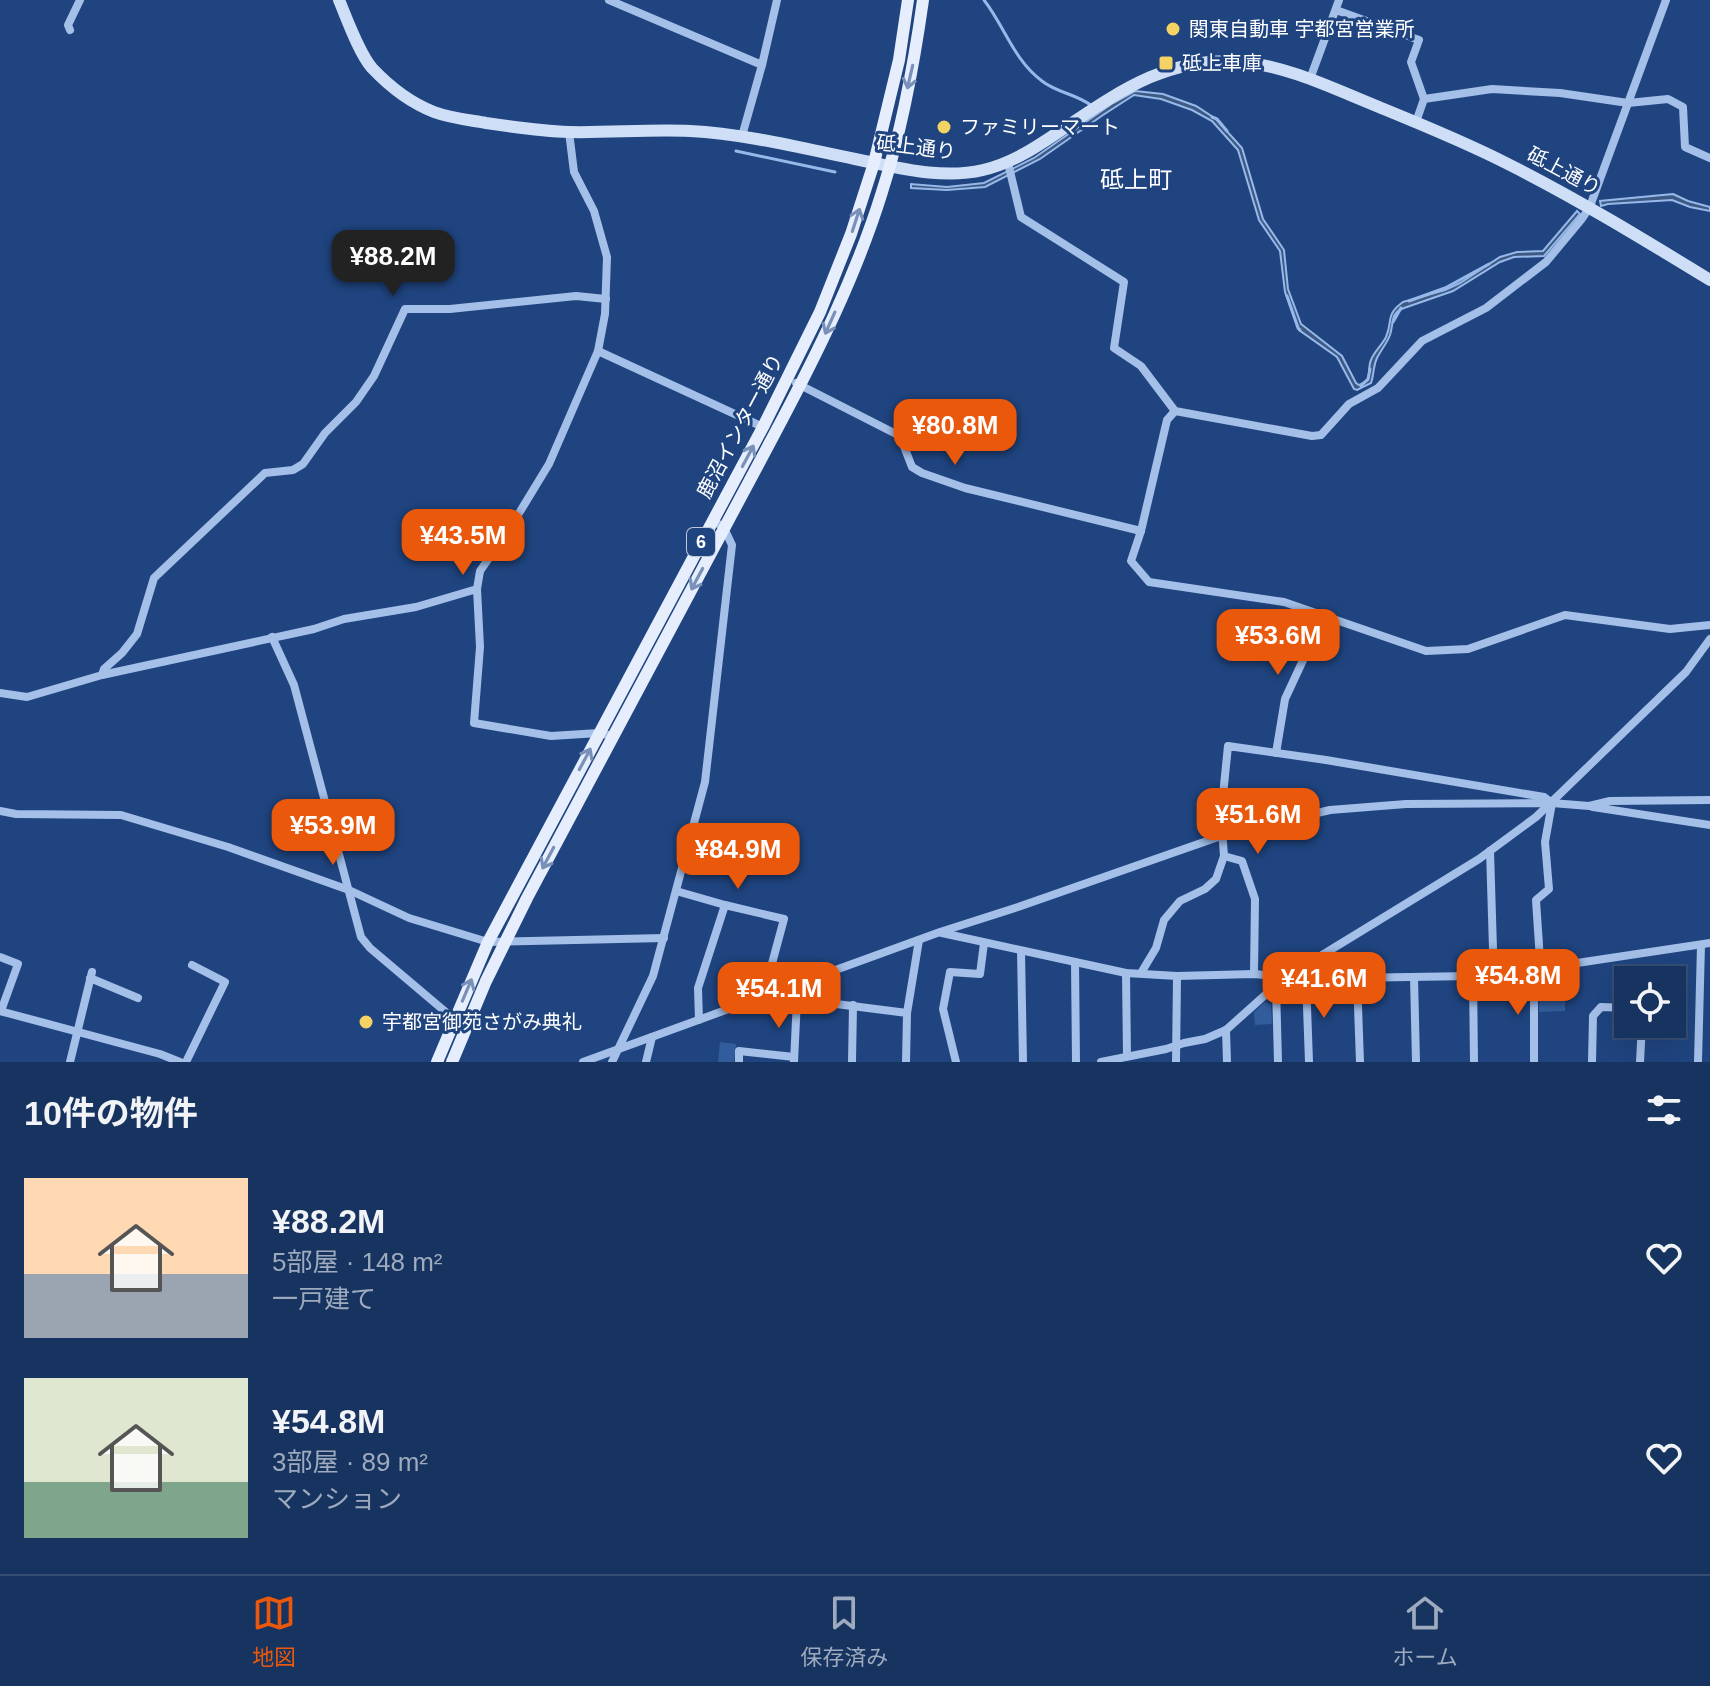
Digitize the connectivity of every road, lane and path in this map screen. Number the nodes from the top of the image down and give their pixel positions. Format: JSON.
{"nodes":[{"id":1,"x":80,"y":0,"type":"edge"},
{"id":2,"x":339,"y":0,"type":"edge"},
{"id":3,"x":609,"y":0,"type":"edge"},
{"id":4,"x":777,"y":0,"type":"edge"},
{"id":5,"x":908,"y":0,"type":"edge"},
{"id":6,"x":923,"y":0,"type":"edge"},
{"id":7,"x":1339,"y":0,"type":"edge"},
{"id":8,"x":1666,"y":0,"type":"edge"},
{"id":9,"x":1336,"y":10,"type":"junction"},
{"id":10,"x":70,"y":30,"type":"dead end"},
{"id":11,"x":762,"y":65,"type":"junction"},
{"id":12,"x":1310,"y":79,"type":"junction"},
{"id":13,"x":1424,"y":99,"type":"junction"},
{"id":14,"x":1628,"y":103,"type":"junction"},
{"id":15,"x":1416,"y":122,"type":"junction"},
{"id":16,"x":569,"y":132,"type":"junction"},
{"id":17,"x":742,"y":136,"type":"junction"},
{"id":18,"x":1710,"y":158,"type":"edge"},
{"id":19,"x":874,"y":163,"type":"junction"},
{"id":20,"x":1008,"y":163,"type":"junction"},
{"id":21,"x":890,"y":165,"type":"junction"},
{"id":22,"x":1590,"y":207,"type":"junction"},
{"id":23,"x":1710,"y":280,"type":"edge"},
{"id":24,"x":606,"y":299,"type":"junction"},
{"id":25,"x":598,"y":351,"type":"junction"},
{"id":26,"x":794,"y":382,"type":"junction"},
{"id":27,"x":1175,"y":411,"type":"junction"},
{"id":28,"x":763,"y":427,"type":"junction"},
{"id":29,"x":718,"y":524,"type":"junction"},
{"id":30,"x":1141,"y":531,"type":"junction"},
{"id":31,"x":477,"y":589,"type":"junction"},
{"id":32,"x":1324,"y":615,"type":"junction"},
{"id":33,"x":1710,"y":625,"type":"edge"},
{"id":34,"x":272,"y":637,"type":"junction"},
{"id":35,"x":1710,"y":639,"type":"edge"},
{"id":36,"x":102,"y":675,"type":"junction"},
{"id":37,"x":0,"y":693,"type":"edge"},
{"id":38,"x":599,"y":733,"type":"junction"},
{"id":39,"x":613,"y":736,"type":"junction"},
{"id":40,"x":1276,"y":753,"type":"junction"},
{"id":41,"x":1710,"y":800,"type":"edge"},
{"id":42,"x":1552,"y":803,"type":"junction"},
{"id":43,"x":1589,"y":806,"type":"junction"},
{"id":44,"x":0,"y":811,"type":"edge"},
{"id":45,"x":1710,"y":825,"type":"edge"},
{"id":46,"x":1224,"y":835,"type":"junction"},
{"id":47,"x":1490,"y":851,"type":"junction"},
{"id":48,"x":1224,"y":856,"type":"junction"},
{"id":49,"x":349,"y":890,"type":"junction"},
{"id":50,"x":676,"y":891,"type":"junction"},
{"id":51,"x":725,"y":905,"type":"junction"},
{"id":52,"x":940,"y":932,"type":"junction"},
{"id":53,"x":664,"y":938,"type":"junction"},
{"id":54,"x":919,"y":940,"type":"junction"},
{"id":55,"x":505,"y":941,"type":"junction"},
{"id":56,"x":488,"y":942,"type":"junction"},
{"id":57,"x":984,"y":943,"type":"junction"},
{"id":58,"x":1705,"y":944,"type":"edge"},
{"id":59,"x":1493,"y":949,"type":"dead end"},
{"id":60,"x":1021,"y":951,"type":"junction"},
{"id":61,"x":0,"y":957,"type":"edge"},
{"id":62,"x":1075,"y":962,"type":"junction"},
{"id":63,"x":192,"y":965,"type":"dead end"},
{"id":64,"x":1534,"y":972,"type":"junction"},
{"id":65,"x":1126,"y":973,"type":"junction"},
{"id":66,"x":1141,"y":973,"type":"junction"},
{"id":67,"x":1254,"y":974,"type":"junction"},
{"id":68,"x":1177,"y":976,"type":"junction"},
{"id":69,"x":1473,"y":976,"type":"junction"},
{"id":70,"x":1414,"y":977,"type":"junction"},
{"id":71,"x":1357,"y":978,"type":"junction"},
{"id":72,"x":1306,"y":979,"type":"junction"},
{"id":73,"x":1279,"y":982,"type":"junction"},
{"id":74,"x":797,"y":985,"type":"junction"},
{"id":75,"x":763,"y":997,"type":"junction"},
{"id":76,"x":138,"y":998,"type":"dead end"},
{"id":77,"x":797,"y":999,"type":"junction"},
{"id":78,"x":853,"y":1005,"type":"junction"},
{"id":79,"x":1614,"y":1007,"type":"edge"},
{"id":80,"x":0,"y":1011,"type":"edge"},
{"id":81,"x":907,"y":1013,"type":"junction"},
{"id":82,"x":454,"y":1019,"type":"junction"},
{"id":83,"x":699,"y":1020,"type":"junction"},
{"id":84,"x":1226,"y":1030,"type":"junction"},
{"id":85,"x":78,"y":1031,"type":"junction"},
{"id":86,"x":652,"y":1037,"type":"junction"},
{"id":87,"x":1641,"y":1038,"type":"edge"},
{"id":88,"x":1177,"y":1045,"type":"junction"},
{"id":89,"x":619,"y":1049,"type":"junction"},
{"id":90,"x":1121,"y":1059,"type":"edge"},
{"id":91,"x":794,"y":1060,"type":"edge"},
{"id":92,"x":70,"y":1062,"type":"edge"},
{"id":93,"x":180,"y":1062,"type":"edge"},
{"id":94,"x":186,"y":1062,"type":"edge"},
{"id":95,"x":437,"y":1062,"type":"edge"},
{"id":96,"x":452,"y":1062,"type":"edge"},
{"id":97,"x":583,"y":1062,"type":"edge"},
{"id":98,"x":612,"y":1062,"type":"edge"},
{"id":99,"x":646,"y":1062,"type":"edge"},
{"id":100,"x":739,"y":1062,"type":"edge"},
{"id":101,"x":852,"y":1062,"type":"edge"},
{"id":102,"x":906,"y":1062,"type":"edge"},
{"id":103,"x":956,"y":1062,"type":"edge"},
{"id":104,"x":1023,"y":1062,"type":"edge"},
{"id":105,"x":1076,"y":1062,"type":"edge"},
{"id":106,"x":1101,"y":1062,"type":"edge"},
{"id":107,"x":1176,"y":1062,"type":"edge"},
{"id":108,"x":1227,"y":1062,"type":"edge"},
{"id":109,"x":1278,"y":1062,"type":"edge"},
{"id":110,"x":1309,"y":1062,"type":"edge"},
{"id":111,"x":1360,"y":1062,"type":"edge"},
{"id":112,"x":1416,"y":1062,"type":"edge"},
{"id":113,"x":1474,"y":1062,"type":"edge"},
{"id":114,"x":1534,"y":1062,"type":"edge"},
{"id":115,"x":1592,"y":1062,"type":"edge"},
{"id":116,"x":1640,"y":1062,"type":"edge"},
{"id":117,"x":1698,"y":1062,"type":"edge"}],
"edges":[{"from":1,"to":10,"type":"street"},
{"from":2,"to":16,"type":"street","name":"砥上通り"},
{"from":3,"to":11,"type":"street"},
{"from":4,"to":11,"type":"street"},
{"from":5,"to":19,"type":"main road","name":"鹿沼インター通り","number":"6"},
{"from":6,"to":21,"type":"main road","name":"鹿沼インター通り","number":"6","one_way":true},
{"from":7,"to":9,"type":"street"},
{"from":8,"to":14,"type":"street"},
{"from":9,"to":12,"type":"street"},
{"from":9,"to":13,"type":"street"},
{"from":11,"to":17,"type":"street"},
{"from":12,"to":15,"type":"street","name":"砥上通り"},
{"from":12,"to":20,"type":"street","name":"砥上通り"},
{"from":13,"to":14,"type":"street"},
{"from":13,"to":15,"type":"street"},
{"from":14,"to":18,"type":"street"},
{"from":14,"to":22,"type":"street"},
{"from":15,"to":22,"type":"street","name":"砥上通り"},
{"from":16,"to":17,"type":"street","name":"砥上通り"},
{"from":16,"to":24,"type":"street"},
{"from":17,"to":19,"type":"street","name":"砥上通り"},
{"from":19,"to":21,"type":"street","name":"砥上通り"},
{"from":26,"to":19,"type":"main road","name":"鹿沼インター通り","number":"6","one_way":true},
{"from":20,"to":21,"type":"street","name":"砥上通り"},
{"from":20,"to":27,"type":"street"},
{"from":21,"to":26,"type":"main road","name":"鹿沼インター通り","number":"6","one_way":true},
{"from":22,"to":23,"type":"street","name":"砥上通り"},
{"from":22,"to":27,"type":"street"},
{"from":24,"to":25,"type":"street"},
{"from":24,"to":36,"type":"street"},
{"from":25,"to":28,"type":"street"},
{"from":25,"to":31,"type":"street"},
{"from":26,"to":28,"type":"main road","name":"鹿沼インター通り","number":"6"},
{"from":26,"to":29,"type":"main road","name":"鹿沼インター通り","number":"6"},
{"from":26,"to":30,"type":"street"},
{"from":27,"to":30,"type":"street"},
{"from":29,"to":28,"type":"main road","name":"鹿沼インター通り","number":"6","one_way":true},
{"from":29,"to":38,"type":"main road","name":"鹿沼インター通り","number":"6"},
{"from":29,"to":39,"type":"main road","name":"鹿沼インター通り","number":"6","one_way":true},
{"from":29,"to":50,"type":"street"},
{"from":30,"to":32,"type":"street"},
{"from":31,"to":34,"type":"street"},
{"from":31,"to":38,"type":"street"},
{"from":32,"to":33,"type":"street"},
{"from":32,"to":40,"type":"street"},
{"from":34,"to":36,"type":"street"},
{"from":34,"to":49,"type":"street"},
{"from":35,"to":42,"type":"street"},
{"from":36,"to":37,"type":"street"},
{"from":38,"to":39,"type":"street"},
{"from":56,"to":38,"type":"main road","name":"鹿沼インター通り","number":"6","one_way":true},
{"from":39,"to":55,"type":"main road","name":"鹿沼インター通り","number":"6","one_way":true},
{"from":40,"to":42,"type":"street"},
{"from":40,"to":46,"type":"street"},
{"from":41,"to":43,"type":"street"},
{"from":42,"to":43,"type":"street"},
{"from":42,"to":46,"type":"street"},
{"from":42,"to":47,"type":"street"},
{"from":42,"to":64,"type":"street"},
{"from":43,"to":45,"type":"street"},
{"from":44,"to":49,"type":"street"},
{"from":46,"to":48,"type":"street"},
{"from":46,"to":52,"type":"street"},
{"from":47,"to":59,"type":"street"},
{"from":47,"to":73,"type":"street"},
{"from":48,"to":66,"type":"street"},
{"from":48,"to":67,"type":"street"},
{"from":49,"to":56,"type":"street"},
{"from":49,"to":82,"type":"street"},
{"from":50,"to":51,"type":"street"},
{"from":50,"to":53,"type":"street"},
{"from":51,"to":75,"type":"street"},
{"from":51,"to":83,"type":"street"},
{"from":52,"to":54,"type":"street"},
{"from":52,"to":57,"type":"street"},
{"from":53,"to":55,"type":"street"},
{"from":53,"to":89,"type":"street"},
{"from":54,"to":74,"type":"street"},
{"from":54,"to":81,"type":"street"},
{"from":55,"to":56,"type":"street"},
{"from":55,"to":96,"type":"main road","name":"鹿沼インター通り","number":"6"},
{"from":82,"to":56,"type":"main road","name":"鹿沼インター通り","number":"6","one_way":true},
{"from":57,"to":60,"type":"street"},
{"from":57,"to":103,"type":"street"},
{"from":58,"to":64,"type":"street"},
{"from":58,"to":117,"type":"street"},
{"from":60,"to":62,"type":"street"},
{"from":60,"to":104,"type":"street"},
{"from":61,"to":80,"type":"street"},
{"from":62,"to":65,"type":"street"},
{"from":62,"to":105,"type":"street"},
{"from":63,"to":94,"type":"street"},
{"from":64,"to":69,"type":"street"},
{"from":64,"to":114,"type":"street"},
{"from":65,"to":66,"type":"street"},
{"from":65,"to":90,"type":"street"},
{"from":66,"to":68,"type":"street"},
{"from":67,"to":68,"type":"street"},
{"from":67,"to":73,"type":"street"},
{"from":68,"to":88,"type":"street"},
{"from":69,"to":70,"type":"street"},
{"from":69,"to":113,"type":"street"},
{"from":70,"to":71,"type":"street"},
{"from":70,"to":112,"type":"street"},
{"from":71,"to":72,"type":"street"},
{"from":71,"to":111,"type":"street"},
{"from":72,"to":73,"type":"street"},
{"from":72,"to":110,"type":"street"},
{"from":73,"to":84,"type":"street"},
{"from":73,"to":109,"type":"street"},
{"from":74,"to":75,"type":"street"},
{"from":74,"to":77,"type":"street"},
{"from":75,"to":83,"type":"street"},
{"from":76,"to":85,"type":"street"},
{"from":77,"to":78,"type":"street"},
{"from":77,"to":91,"type":"street"},
{"from":78,"to":81,"type":"street"},
{"from":78,"to":101,"type":"street"},
{"from":79,"to":115,"type":"street"},
{"from":80,"to":85,"type":"street"},
{"from":81,"to":102,"type":"street"},
{"from":82,"to":95,"type":"main road","name":"鹿沼インター通り","number":"6"},
{"from":83,"to":86,"type":"street"},
{"from":84,"to":88,"type":"street"},
{"from":84,"to":108,"type":"street"},
{"from":85,"to":92,"type":"street"},
{"from":85,"to":93,"type":"street"},
{"from":86,"to":89,"type":"street"},
{"from":86,"to":99,"type":"street"},
{"from":87,"to":116,"type":"street"},
{"from":88,"to":90,"type":"street"},
{"from":88,"to":107,"type":"street"},
{"from":89,"to":97,"type":"street"},
{"from":89,"to":98,"type":"street"},
{"from":90,"to":106,"type":"street"},
{"from":91,"to":100,"type":"street"}]}
